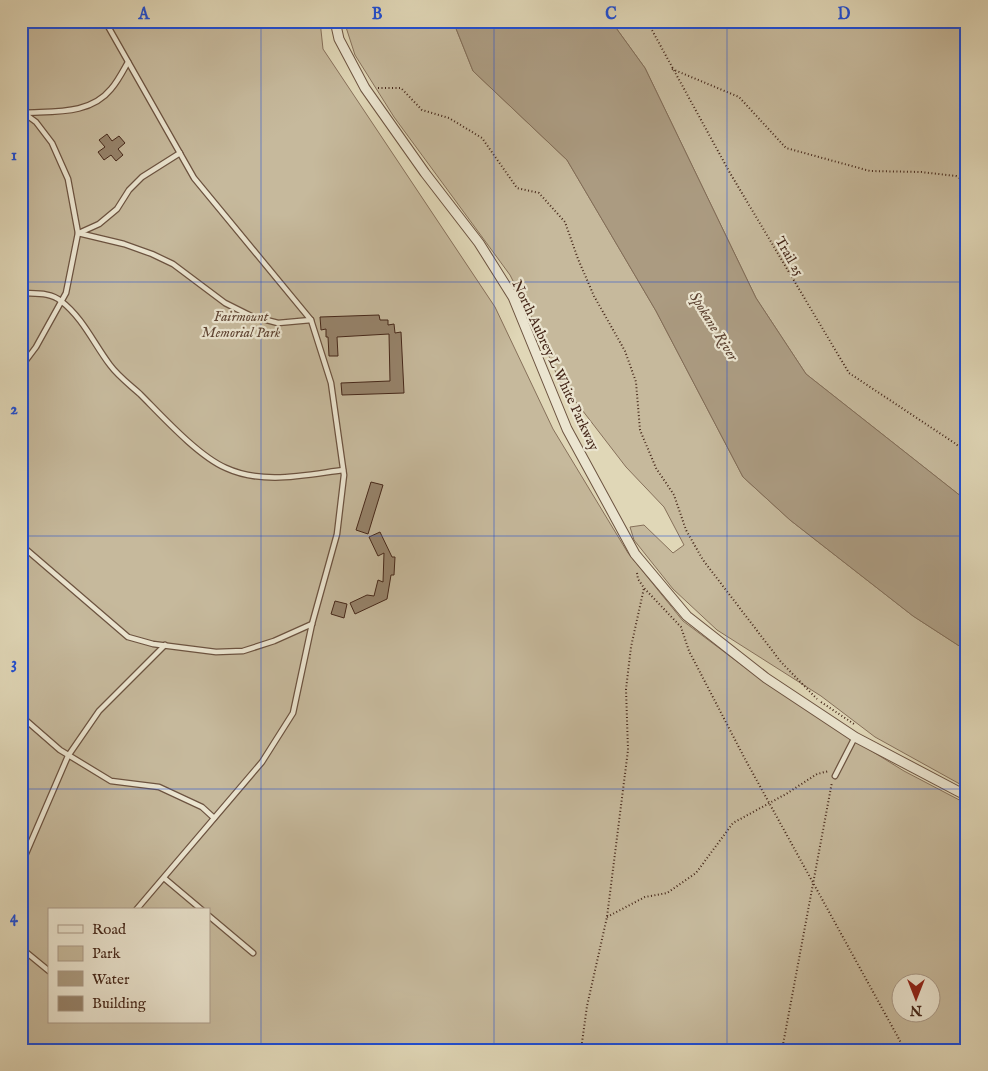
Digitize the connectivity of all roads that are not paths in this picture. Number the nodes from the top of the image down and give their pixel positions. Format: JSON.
{"nodes":[{"id":1,"x":105,"y":21,"type":"edge"},
{"id":2,"x":335,"y":21,"type":"edge"},
{"id":3,"x":128,"y":62,"type":"junction"},
{"id":4,"x":23,"y":112,"type":"edge"},
{"id":5,"x":180,"y":153,"type":"junction"},
{"id":6,"x":78,"y":233,"type":"junction"},
{"id":7,"x":21,"y":293,"type":"edge"},
{"id":8,"x":61,"y":301,"type":"junction"},
{"id":9,"x":311,"y":320,"type":"junction"},
{"id":10,"x":21,"y":367,"type":"edge"},
{"id":11,"x":343,"y":470,"type":"junction"},
{"id":12,"x":21,"y":545,"type":"edge"},
{"id":13,"x":312,"y":624,"type":"junction"},
{"id":14,"x":165,"y":645,"type":"junction"},
{"id":15,"x":21,"y":716,"type":"edge"},
{"id":16,"x":855,"y":737,"type":"junction"},
{"id":17,"x":68,"y":756,"type":"junction"},
{"id":18,"x":835,"y":776,"type":"road end"},
{"id":19,"x":967,"y":796,"type":"edge"},
{"id":20,"x":214,"y":818,"type":"junction"},
{"id":21,"x":21,"y":865,"type":"edge"},
{"id":22,"x":164,"y":878,"type":"junction"},
{"id":23,"x":138,"y":908,"type":"edge"},
{"id":24,"x":200,"y":908,"type":"edge"},
{"id":25,"x":210,"y":917,"type":"edge"},
{"id":26,"x":21,"y":948,"type":"edge"},
{"id":27,"x":253,"y":953,"type":"dead end"},
{"id":28,"x":48,"y":970,"type":"edge"}],
"edges":[{"from":1,"to":3,"type":"lane"},
{"from":2,"to":16,"type":"street","name":"North Aubrey L White Parkway"},
{"from":3,"to":4,"type":"lane"},
{"from":3,"to":5,"type":"lane"},
{"from":4,"to":6,"type":"lane"},
{"from":5,"to":6,"type":"lane"},
{"from":5,"to":9,"type":"lane"},
{"from":6,"to":8,"type":"lane"},
{"from":6,"to":9,"type":"lane"},
{"from":7,"to":8,"type":"lane"},
{"from":8,"to":10,"type":"lane"},
{"from":8,"to":11,"type":"lane"},
{"from":9,"to":11,"type":"lane"},
{"from":11,"to":13,"type":"lane"},
{"from":12,"to":14,"type":"lane"},
{"from":13,"to":14,"type":"lane"},
{"from":13,"to":20,"type":"lane"},
{"from":14,"to":17,"type":"lane"},
{"from":15,"to":17,"type":"lane"},
{"from":16,"to":18,"type":"lane"},
{"from":16,"to":19,"type":"street","name":"North Aubrey L White Parkway"},
{"from":17,"to":20,"type":"lane"},
{"from":17,"to":21,"type":"lane"},
{"from":20,"to":22,"type":"lane"},
{"from":22,"to":23,"type":"lane"},
{"from":22,"to":24,"type":"lane"},
{"from":25,"to":27,"type":"lane"},
{"from":26,"to":28,"type":"lane"}]}
